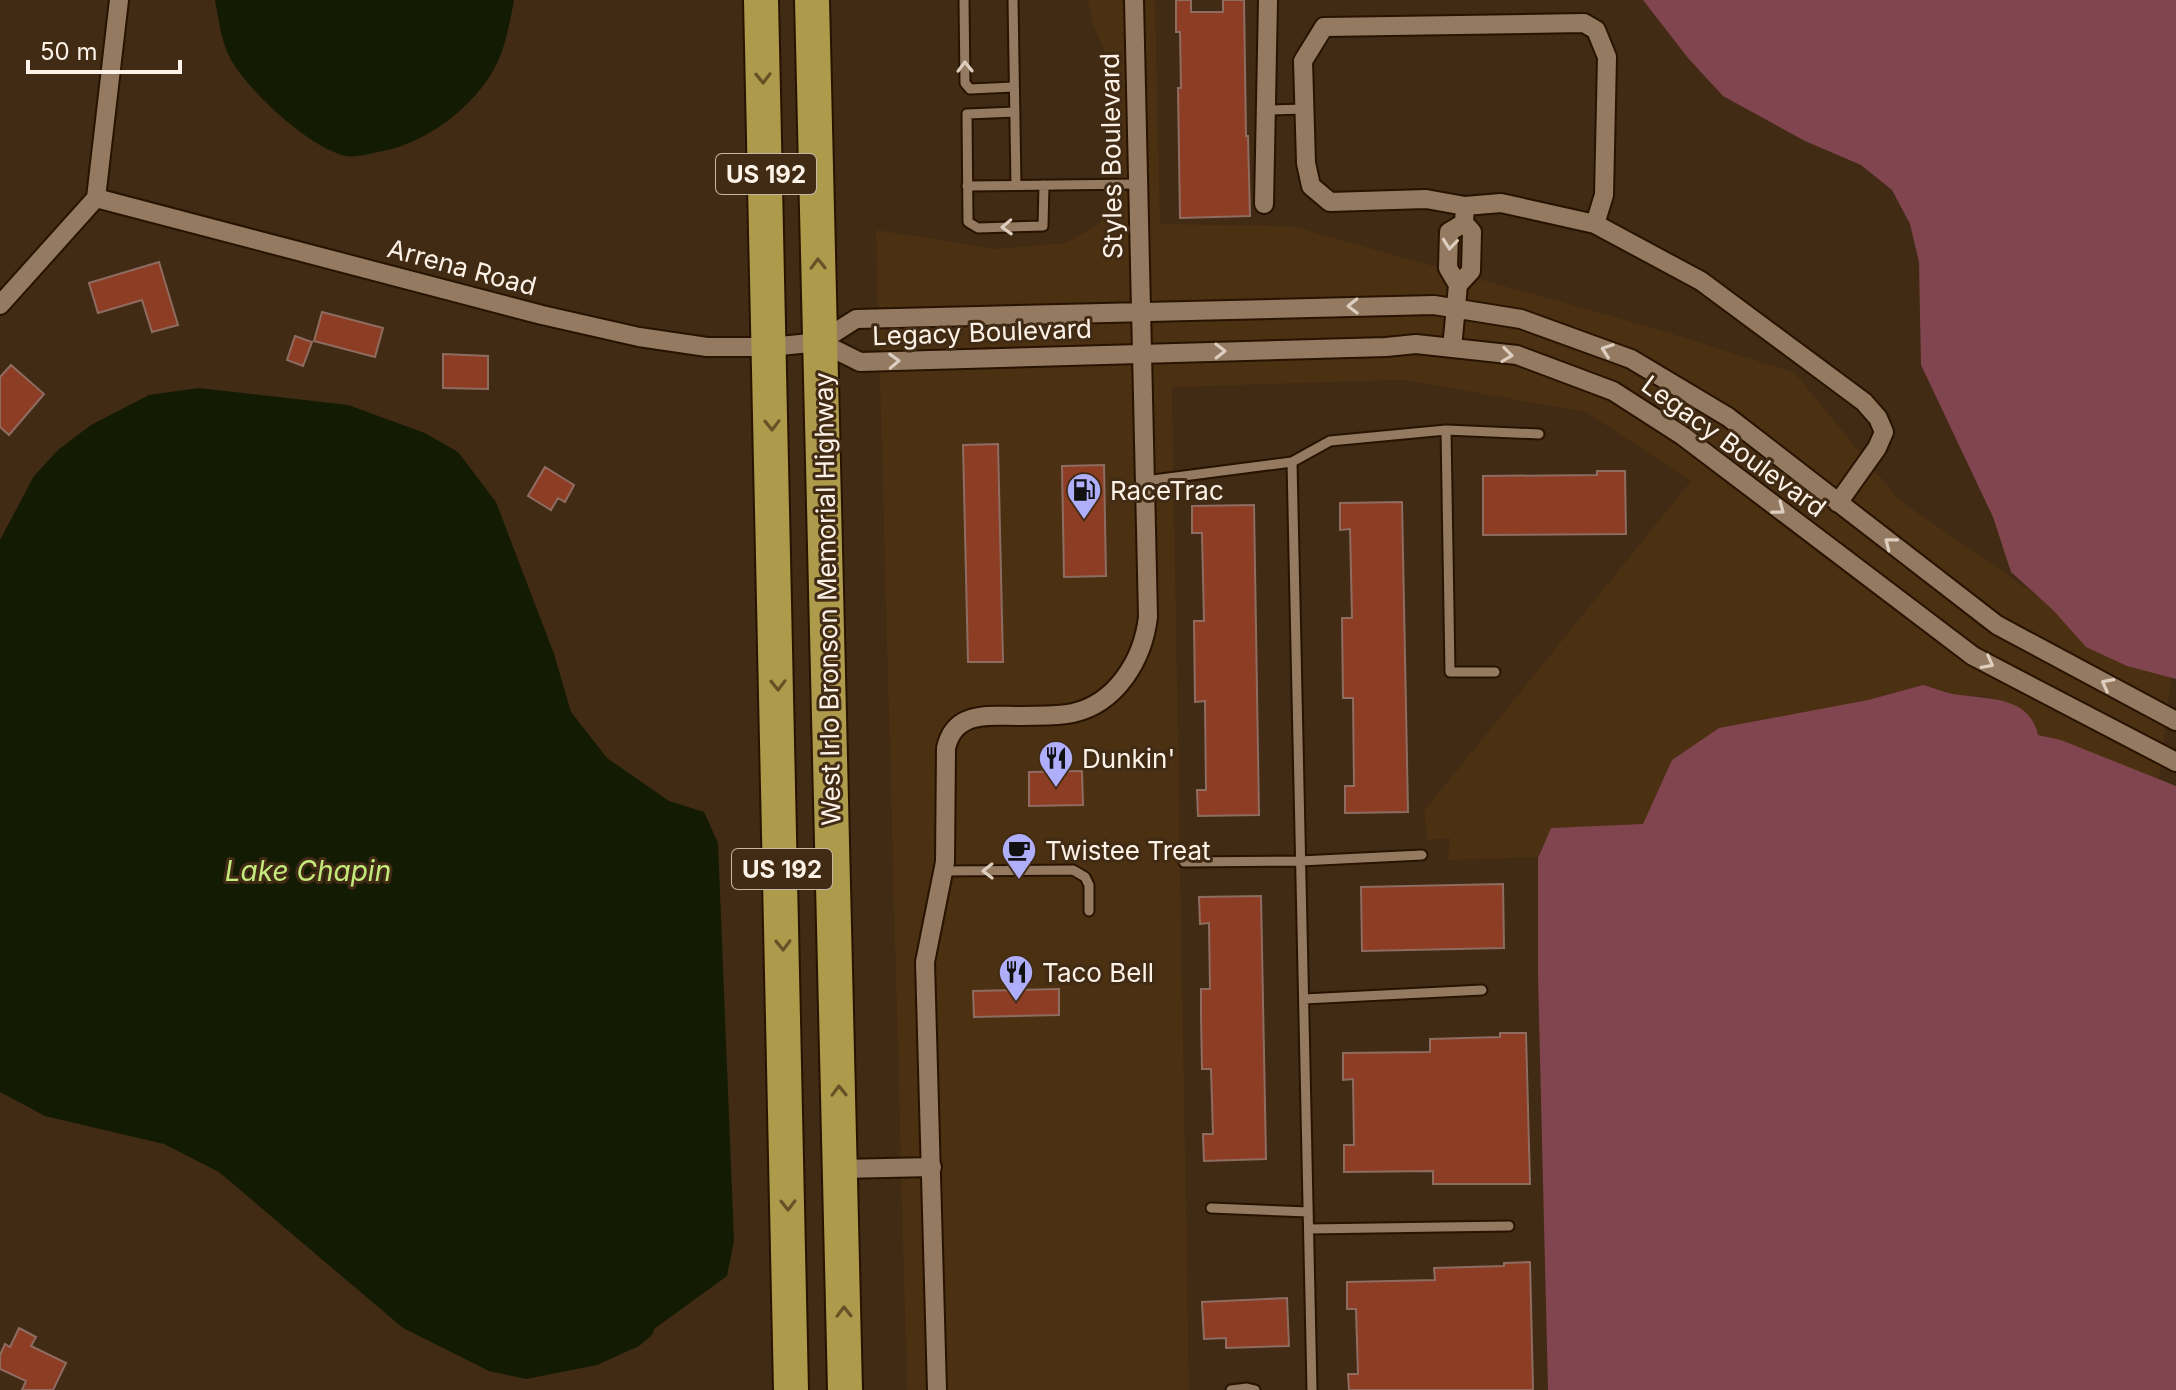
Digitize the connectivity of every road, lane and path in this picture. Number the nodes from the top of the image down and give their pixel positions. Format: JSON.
{"nodes":[{"id":1,"x":119,"y":0,"type":"edge"},
{"id":2,"x":761,"y":0,"type":"edge"},
{"id":3,"x":812,"y":0,"type":"edge"},
{"id":4,"x":964,"y":0,"type":"edge"},
{"id":5,"x":1013,"y":0,"type":"edge"},
{"id":6,"x":1134,"y":0,"type":"edge"},
{"id":7,"x":1268,"y":0,"type":"edge"},
{"id":8,"x":1014,"y":87,"type":"junction"},
{"id":9,"x":1304,"y":109,"type":"junction"},
{"id":10,"x":1267,"y":110,"type":"junction"},
{"id":11,"x":1015,"y":112,"type":"junction"},
{"id":12,"x":1138,"y":184,"type":"junction"},
{"id":13,"x":1016,"y":185,"type":"junction"},
{"id":14,"x":1044,"y":185,"type":"junction"},
{"id":15,"x":967,"y":186,"type":"junction"},
{"id":16,"x":96,"y":198,"type":"junction"},
{"id":17,"x":1264,"y":204,"type":"dead end"},
{"id":18,"x":1464,"y":214,"type":"junction"},
{"id":19,"x":1595,"y":224,"type":"junction"},
{"id":20,"x":0,"y":305,"type":"edge"},
{"id":21,"x":1455,"y":308,"type":"junction"},
{"id":22,"x":1140,"y":311,"type":"junction"},
{"id":23,"x":820,"y":342,"type":"junction"},
{"id":24,"x":770,"y":347,"type":"junction"},
{"id":25,"x":1452,"y":348,"type":"junction"},
{"id":26,"x":1142,"y":352,"type":"junction"},
{"id":27,"x":1446,"y":430,"type":"junction"},
{"id":28,"x":1539,"y":434,"type":"dead end"},
{"id":29,"x":1292,"y":462,"type":"junction"},
{"id":30,"x":1145,"y":481,"type":"junction"},
{"id":31,"x":1838,"y":503,"type":"junction"},
{"id":32,"x":1495,"y":672,"type":"dead end"},
{"id":33,"x":2176,"y":721,"type":"edge"},
{"id":34,"x":2176,"y":762,"type":"edge"},
{"id":35,"x":1422,"y":855,"type":"dead end"},
{"id":36,"x":1300,"y":861,"type":"junction"},
{"id":37,"x":1184,"y":862,"type":"dead end"},
{"id":38,"x":943,"y":871,"type":"junction"},
{"id":39,"x":1089,"y":911,"type":"dead end"},
{"id":40,"x":1482,"y":990,"type":"dead end"},
{"id":41,"x":1304,"y":999,"type":"junction"},
{"id":42,"x":786,"y":1093,"type":"junction"},
{"id":43,"x":932,"y":1167,"type":"junction"},
{"id":44,"x":840,"y":1169,"type":"junction"},
{"id":45,"x":1211,"y":1208,"type":"dead end"},
{"id":46,"x":1308,"y":1212,"type":"junction"},
{"id":47,"x":1509,"y":1226,"type":"dead end"},
{"id":48,"x":1309,"y":1229,"type":"junction"},
{"id":49,"x":791,"y":1390,"type":"edge"},
{"id":50,"x":845,"y":1390,"type":"edge"},
{"id":51,"x":937,"y":1390,"type":"edge"},
{"id":52,"x":1231,"y":1390,"type":"edge"},
{"id":53,"x":1255,"y":1390,"type":"edge"},
{"id":54,"x":1312,"y":1390,"type":"edge"}],
"edges":[{"from":1,"to":16,"type":"street"},
{"from":2,"to":24,"type":"highway","name":"West Irlo Bronson Memorial Highway","number":"US 192","one_way":true},
{"from":23,"to":3,"type":"highway","name":"West Irlo Bronson Memorial Highway","number":"US 192","one_way":true},
{"from":8,"to":4,"type":"lane","one_way":true},
{"from":5,"to":8,"type":"lane"},
{"from":6,"to":12,"type":"street","name":"Styles Boulevard"},
{"from":7,"to":10,"type":"street"},
{"from":8,"to":11,"type":"lane"},
{"from":9,"to":10,"type":"lane"},
{"from":9,"to":18,"type":"street"},
{"from":9,"to":19,"type":"street"},
{"from":10,"to":17,"type":"street"},
{"from":11,"to":13,"type":"lane"},
{"from":11,"to":15,"type":"lane"},
{"from":12,"to":14,"type":"lane"},
{"from":12,"to":22,"type":"street","name":"Styles Boulevard"},
{"from":13,"to":14,"type":"lane"},
{"from":13,"to":15,"type":"lane"},
{"from":14,"to":15,"type":"lane","one_way":true},
{"from":16,"to":20,"type":"street"},
{"from":16,"to":24,"type":"street","name":"Arrena Road"},
{"from":18,"to":19,"type":"street"},
{"from":18,"to":21,"type":"street"},
{"from":19,"to":31,"type":"street"},
{"from":21,"to":22,"type":"street","name":"Legacy Boulevard","one_way":true},
{"from":21,"to":25,"type":"street"},
{"from":31,"to":21,"type":"street","name":"Legacy Boulevard","one_way":true},
{"from":22,"to":23,"type":"street","name":"Legacy Boulevard"},
{"from":22,"to":26,"type":"street","name":"Styles Boulevard"},
{"from":23,"to":24,"type":"street","name":"Arrena Road"},
{"from":23,"to":26,"type":"street","name":"Legacy Boulevard","one_way":true},
{"from":44,"to":23,"type":"highway","name":"West Irlo Bronson Memorial Highway","number":"US 192","one_way":true},
{"from":24,"to":42,"type":"highway","name":"West Irlo Bronson Memorial Highway","number":"US 192","one_way":true},
{"from":26,"to":25,"type":"street","name":"Legacy Boulevard","one_way":true},
{"from":25,"to":34,"type":"street","name":"Legacy Boulevard","one_way":true},
{"from":26,"to":30,"type":"street","name":"Styles Boulevard"},
{"from":27,"to":28,"type":"lane"},
{"from":27,"to":29,"type":"lane"},
{"from":27,"to":32,"type":"lane"},
{"from":29,"to":30,"type":"lane"},
{"from":29,"to":36,"type":"lane"},
{"from":30,"to":38,"type":"street","name":"Styles Boulevard"},
{"from":33,"to":31,"type":"street","name":"Legacy Boulevard","one_way":true},
{"from":35,"to":36,"type":"lane"},
{"from":36,"to":37,"type":"lane"},
{"from":36,"to":41,"type":"lane"},
{"from":39,"to":38,"type":"lane","one_way":true},
{"from":38,"to":43,"type":"street","name":"Styles Boulevard"},
{"from":40,"to":41,"type":"lane"},
{"from":41,"to":46,"type":"lane"},
{"from":42,"to":44,"type":"highway"},
{"from":42,"to":49,"type":"highway","name":"West Irlo Bronson Memorial Highway","number":"US 192","one_way":true},
{"from":43,"to":44,"type":"street"},
{"from":43,"to":51,"type":"street","name":"Styles Boulevard"},
{"from":50,"to":44,"type":"highway","name":"West Irlo Bronson Memorial Highway","number":"US 192","one_way":true},
{"from":45,"to":46,"type":"lane"},
{"from":46,"to":48,"type":"lane"},
{"from":47,"to":48,"type":"lane"},
{"from":48,"to":54,"type":"lane"},
{"from":52,"to":53,"type":"lane"}]}
